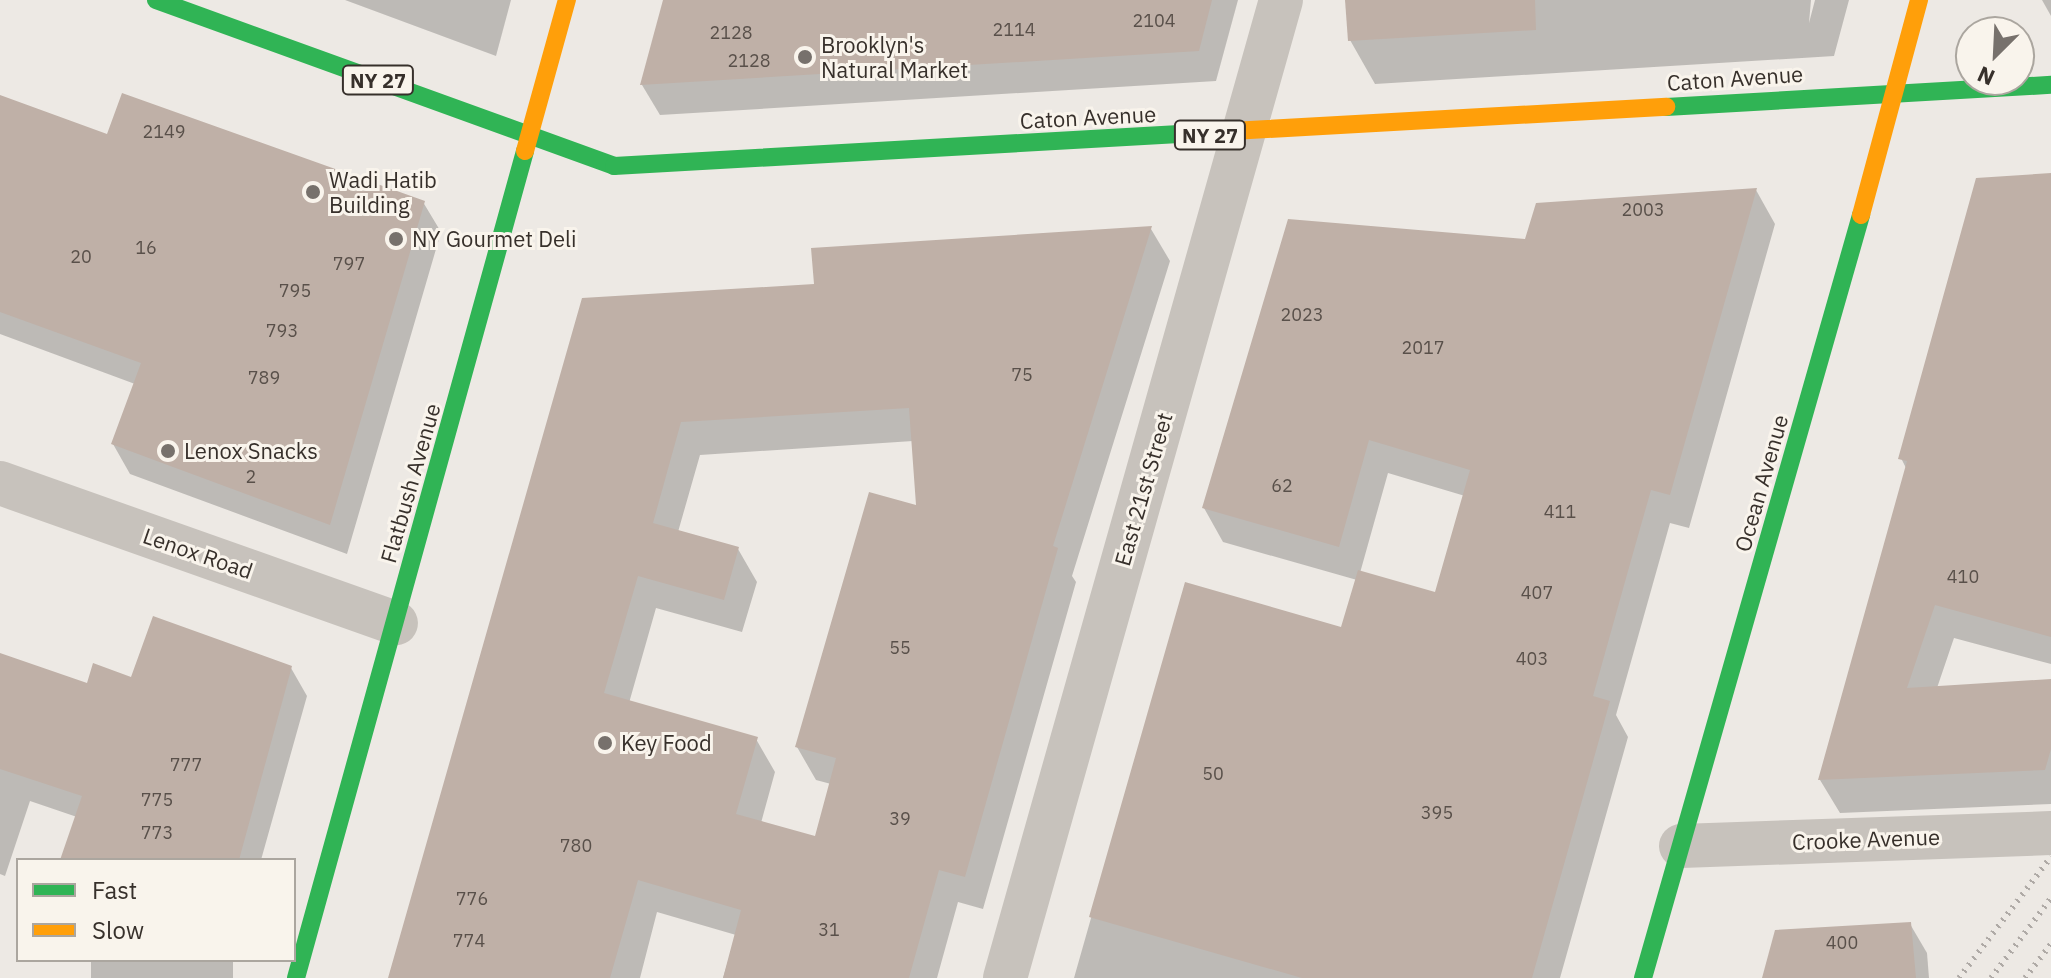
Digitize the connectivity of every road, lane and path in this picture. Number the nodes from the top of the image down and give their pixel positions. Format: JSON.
{"nodes":[{"id":1,"x":156,"y":0,"type":"edge"},
{"id":2,"x":567,"y":0,"type":"edge"},
{"id":3,"x":1281,"y":0,"type":"edge"},
{"id":4,"x":1919,"y":0,"type":"edge"},
{"id":5,"x":2051,"y":85,"type":"edge"},
{"id":6,"x":1891,"y":92,"type":"junction"},
{"id":7,"x":1244,"y":133,"type":"junction"},
{"id":8,"x":534,"y":136,"type":"junction"},
{"id":9,"x":0,"y":483,"type":"edge"},
{"id":10,"x":396,"y":623,"type":"junction"},
{"id":11,"x":2044,"y":833,"type":"edge"},
{"id":12,"x":1681,"y":846,"type":"junction"},
{"id":13,"x":296,"y":978,"type":"edge"},
{"id":14,"x":1005,"y":978,"type":"edge"},
{"id":15,"x":1643,"y":978,"type":"edge"}],
"edges":[{"from":1,"to":8,"type":"main road","name":"Caton Avenue","number":"NY 27"},
{"from":2,"to":8,"type":"main road","name":"Flatbush Avenue"},
{"from":3,"to":7,"type":"street","name":"East 21st Street"},
{"from":4,"to":6,"type":"main road","name":"Ocean Avenue"},
{"from":5,"to":6,"type":"main road","name":"Caton Avenue","number":"NY 27"},
{"from":6,"to":7,"type":"main road","name":"Caton Avenue","number":"NY 27"},
{"from":6,"to":12,"type":"main road","name":"Ocean Avenue"},
{"from":7,"to":8,"type":"main road","name":"Caton Avenue","number":"NY 27"},
{"from":7,"to":14,"type":"street","name":"East 21st Street"},
{"from":8,"to":10,"type":"main road","name":"Flatbush Avenue"},
{"from":9,"to":10,"type":"street","name":"Lenox Road"},
{"from":10,"to":13,"type":"main road","name":"Flatbush Avenue"},
{"from":11,"to":12,"type":"street","name":"Crooke Avenue"},
{"from":12,"to":15,"type":"main road","name":"Ocean Avenue"}]}
